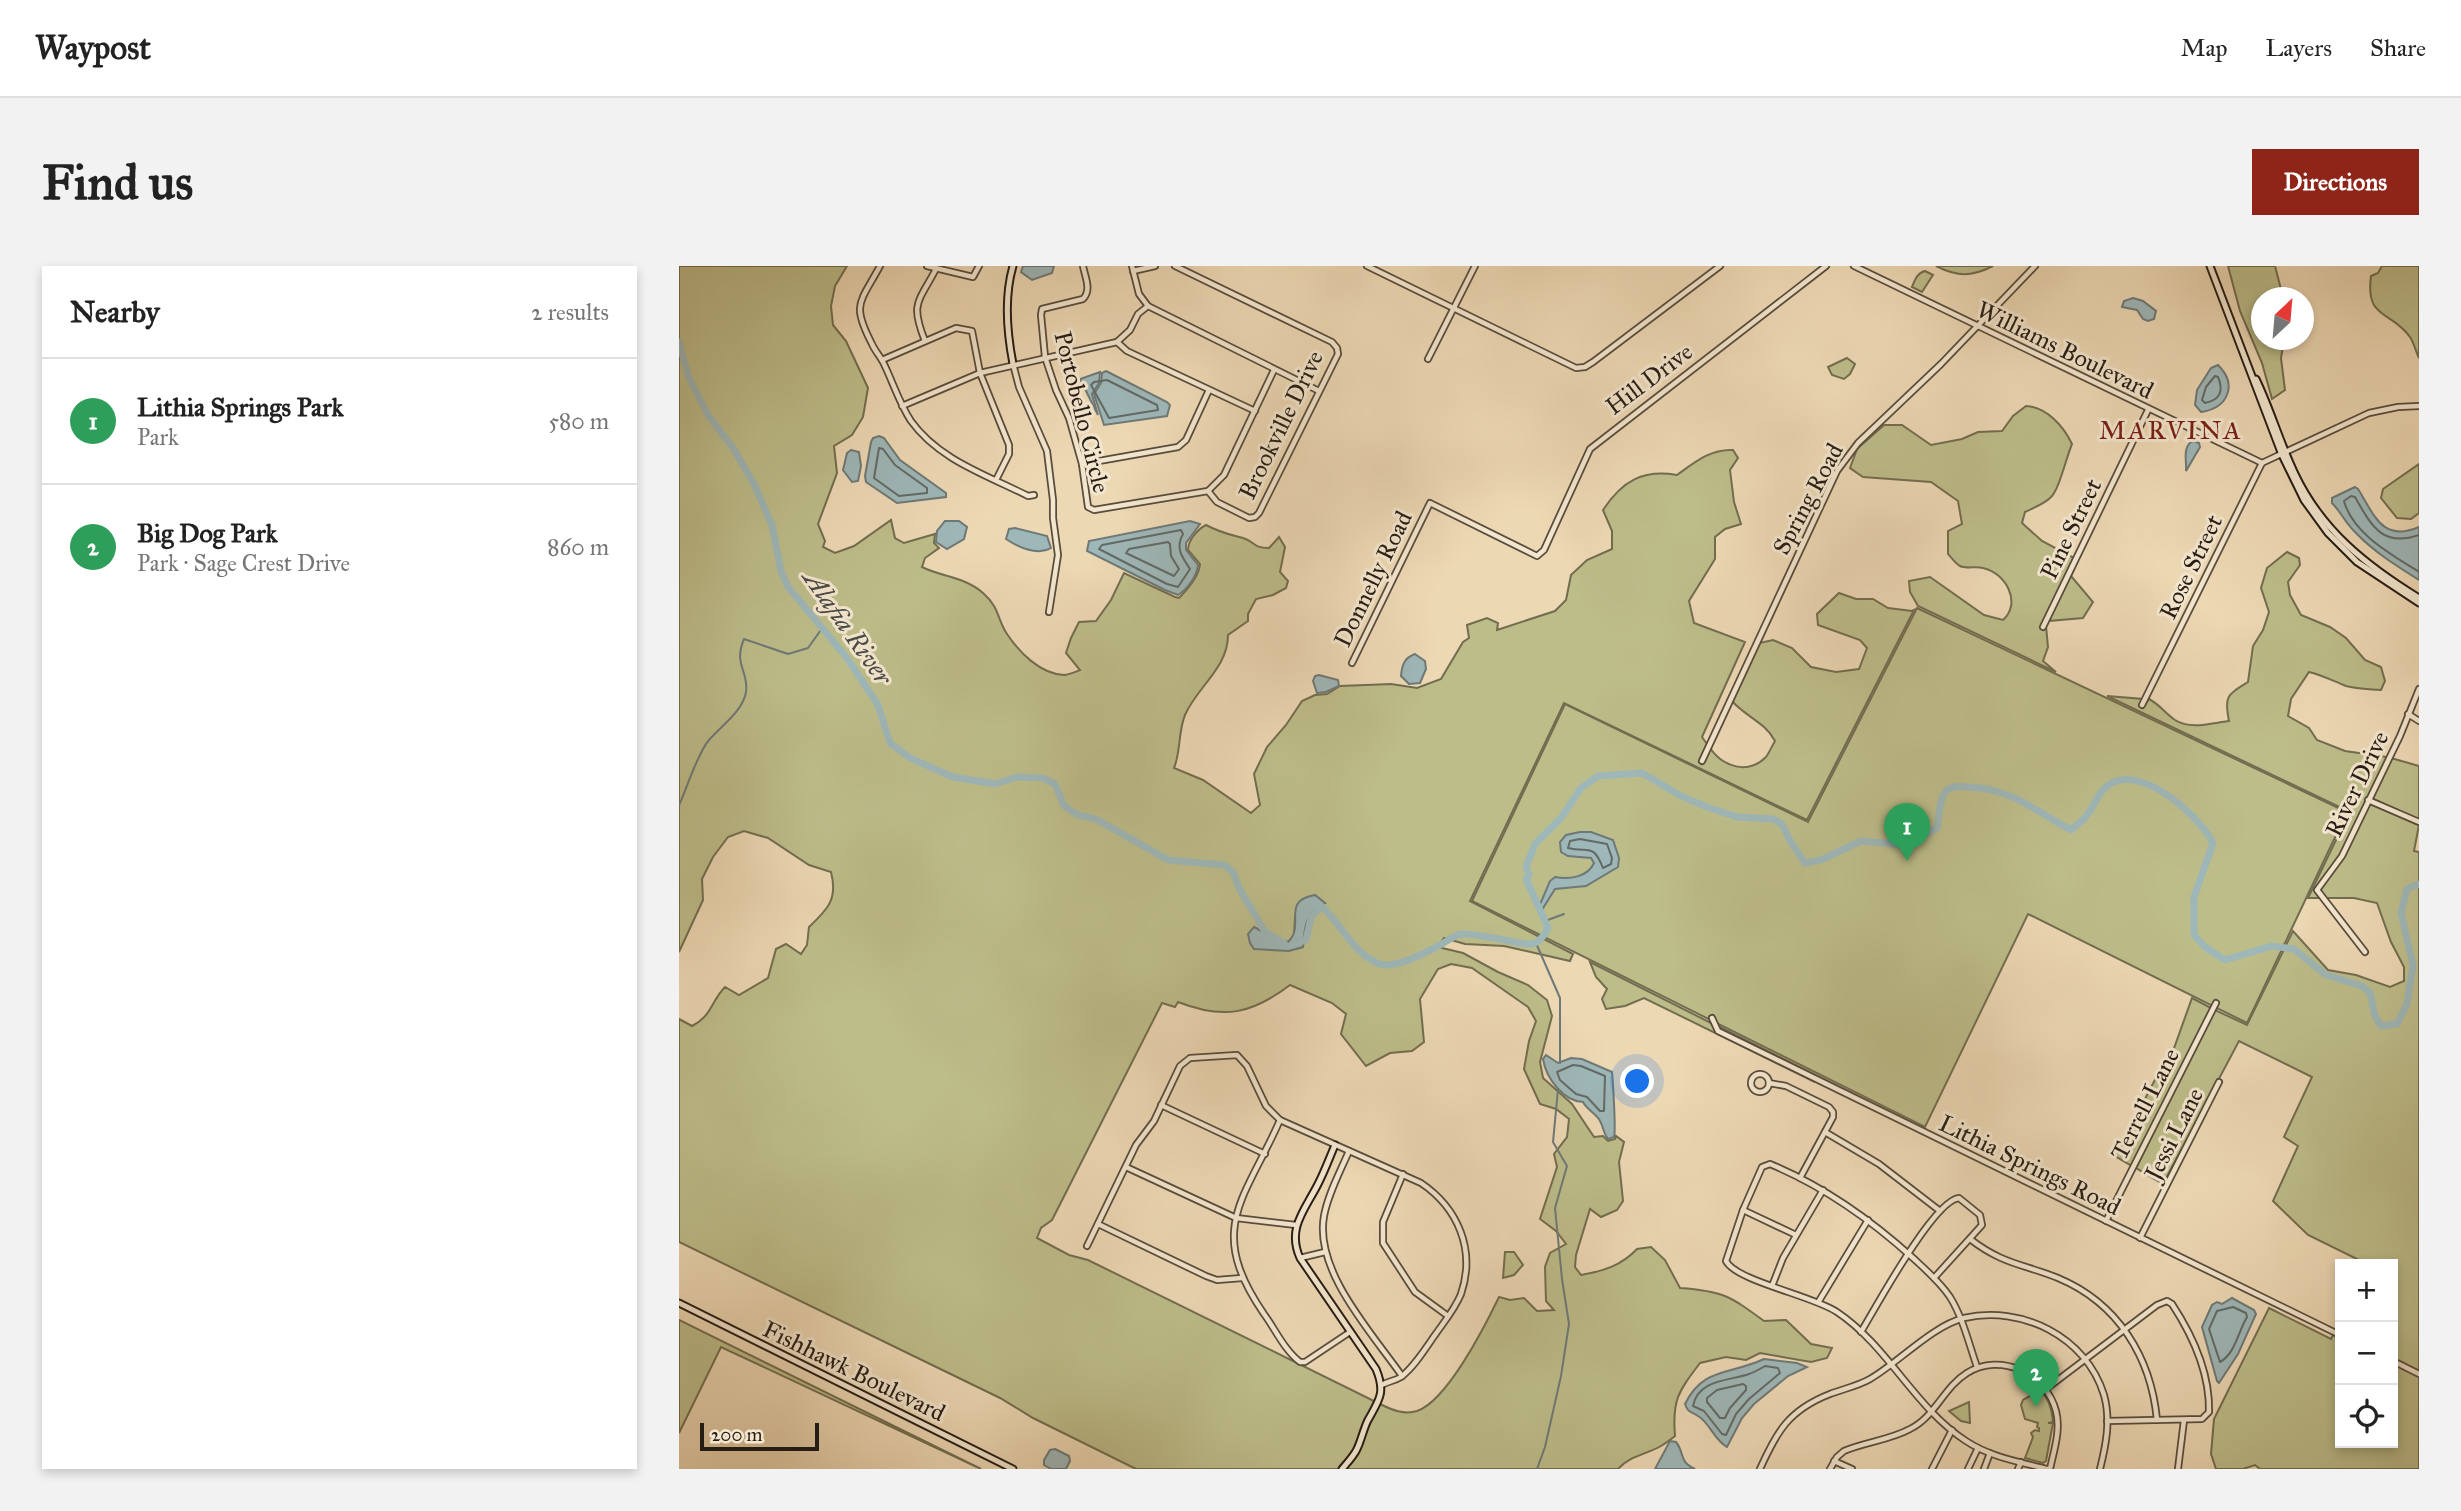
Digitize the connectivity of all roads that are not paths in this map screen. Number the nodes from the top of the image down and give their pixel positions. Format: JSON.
{"nodes":[{"id":1,"x":880,"y":266,"type":"edge"},
{"id":2,"x":927,"y":266,"type":"edge"},
{"id":3,"x":979,"y":266,"type":"edge"},
{"id":4,"x":1013,"y":266,"type":"edge"},
{"id":5,"x":1083,"y":266,"type":"edge"},
{"id":6,"x":1156,"y":266,"type":"edge"},
{"id":7,"x":1175,"y":266,"type":"edge"},
{"id":8,"x":1367,"y":266,"type":"edge"},
{"id":9,"x":1475,"y":266,"type":"edge"},
{"id":10,"x":1720,"y":266,"type":"edge"},
{"id":11,"x":1826,"y":266,"type":"edge"},
{"id":12,"x":1854,"y":266,"type":"edge"},
{"id":13,"x":2035,"y":266,"type":"edge"},
{"id":14,"x":2210,"y":266,"type":"edge"},
{"id":15,"x":1133,"y":268,"type":"edge"},
{"id":16,"x":936,"y":269,"type":"junction"},
{"id":17,"x":1148,"y":306,"type":"junction"},
{"id":18,"x":1454,"y":309,"type":"junction"},
{"id":19,"x":1977,"y":327,"type":"junction"},
{"id":20,"x":925,"y":341,"type":"junction"},
{"id":21,"x":1117,"y":342,"type":"junction"},
{"id":22,"x":1045,"y":357,"type":"junction"},
{"id":23,"x":1428,"y":359,"type":"dead end"},
{"id":24,"x":882,"y":360,"type":"junction"},
{"id":25,"x":1013,"y":364,"type":"junction"},
{"id":26,"x":1274,"y":370,"type":"junction"},
{"id":27,"x":980,"y":373,"type":"junction"},
{"id":28,"x":1209,"y":390,"type":"junction"},
{"id":29,"x":1319,"y":391,"type":"junction"},
{"id":30,"x":902,"y":406,"type":"junction"},
{"id":31,"x":2419,"y":407,"type":"edge"},
{"id":32,"x":2148,"y":410,"type":"junction"},
{"id":33,"x":1255,"y":411,"type":"junction"},
{"id":34,"x":2284,"y":454,"type":"junction"},
{"id":35,"x":2262,"y":463,"type":"junction"},
{"id":36,"x":1082,"y":464,"type":"junction"},
{"id":37,"x":996,"y":480,"type":"junction"},
{"id":38,"x":1208,"y":491,"type":"junction"},
{"id":39,"x":1034,"y":495,"type":"dead end"},
{"id":40,"x":1537,"y":556,"type":"joint"},
{"id":41,"x":2419,"y":601,"type":"edge"},
{"id":42,"x":1049,"y":612,"type":"dead end"},
{"id":43,"x":2043,"y":626,"type":"dead end"},
{"id":44,"x":1352,"y":663,"type":"dead end"},
{"id":45,"x":2419,"y":689,"type":"edge"},
{"id":46,"x":2142,"y":705,"type":"dead end"},
{"id":47,"x":2408,"y":714,"type":"junction"},
{"id":48,"x":2419,"y":720,"type":"edge"},
{"id":49,"x":1702,"y":761,"type":"dead end"},
{"id":50,"x":2368,"y":800,"type":"junction"},
{"id":51,"x":2419,"y":822,"type":"edge"},
{"id":52,"x":2365,"y":952,"type":"dead end"},
{"id":53,"x":2216,"y":1003,"type":"dead end"},
{"id":54,"x":1712,"y":1018,"type":"dead end"},
{"id":55,"x":2219,"y":1082,"type":"dead end"},
{"id":56,"x":1769,"y":1083,"type":"junction"},
{"id":57,"x":1161,"y":1105,"type":"junction"},
{"id":58,"x":1280,"y":1121,"type":"junction"},
{"id":59,"x":1825,"y":1132,"type":"junction"},
{"id":60,"x":1335,"y":1145,"type":"junction"},
{"id":61,"x":1349,"y":1151,"type":"junction"},
{"id":62,"x":1265,"y":1154,"type":"junction"},
{"id":63,"x":1126,"y":1167,"type":"junction"},
{"id":64,"x":1403,"y":1174,"type":"junction"},
{"id":65,"x":1800,"y":1178,"type":"junction"},
{"id":66,"x":1823,"y":1190,"type":"junction"},
{"id":67,"x":1743,"y":1210,"type":"junction"},
{"id":68,"x":1940,"y":1211,"type":"junction"},
{"id":69,"x":1236,"y":1218,"type":"junction"},
{"id":70,"x":1868,"y":1220,"type":"junction"},
{"id":71,"x":2106,"y":1221,"type":"junction"},
{"id":72,"x":1098,"y":1224,"type":"junction"},
{"id":73,"x":1296,"y":1225,"type":"junction"},
{"id":74,"x":1796,"y":1235,"type":"junction"},
{"id":75,"x":2140,"y":1238,"type":"junction"},
{"id":76,"x":1970,"y":1239,"type":"junction"},
{"id":77,"x":1087,"y":1246,"type":"dead end"},
{"id":78,"x":1325,"y":1252,"type":"junction"},
{"id":79,"x":1908,"y":1254,"type":"junction"},
{"id":80,"x":1300,"y":1258,"type":"junction"},
{"id":81,"x":1242,"y":1278,"type":"junction"},
{"id":82,"x":1934,"y":1278,"type":"junction"},
{"id":83,"x":1772,"y":1286,"type":"junction"},
{"id":84,"x":1819,"y":1301,"type":"junction"},
{"id":85,"x":679,"y":1303,"type":"edge"},
{"id":86,"x":1448,"y":1317,"type":"junction"},
{"id":87,"x":1961,"y":1319,"type":"junction"},
{"id":88,"x":2125,"y":1330,"type":"junction"},
{"id":89,"x":1350,"y":1332,"type":"junction"},
{"id":90,"x":1861,"y":1332,"type":"junction"},
{"id":91,"x":2335,"y":1333,"type":"edge"},
{"id":92,"x":2085,"y":1360,"type":"junction"},
{"id":93,"x":2398,"y":1364,"type":"edge"},
{"id":94,"x":1891,"y":1365,"type":"junction"},
{"id":95,"x":1977,"y":1367,"type":"junction"},
{"id":96,"x":2419,"y":1374,"type":"edge"},
{"id":97,"x":1402,"y":1376,"type":"junction"},
{"id":98,"x":1382,"y":1385,"type":"junction"},
{"id":99,"x":2046,"y":1389,"type":"junction"},
{"id":100,"x":1930,"y":1412,"type":"junction"},
{"id":101,"x":2157,"y":1420,"type":"junction"},
{"id":102,"x":2183,"y":1420,"type":"junction"},
{"id":103,"x":2107,"y":1421,"type":"junction"},
{"id":104,"x":1952,"y":1430,"type":"junction"},
{"id":105,"x":1978,"y":1448,"type":"junction"},
{"id":106,"x":1990,"y":1453,"type":"junction"},
{"id":107,"x":1834,"y":1461,"type":"junction"},
{"id":108,"x":2021,"y":1462,"type":"junction"},
{"id":109,"x":1013,"y":1469,"type":"edge"},
{"id":110,"x":1342,"y":1469,"type":"edge"},
{"id":111,"x":1760,"y":1469,"type":"edge"},
{"id":112,"x":1830,"y":1469,"type":"edge"},
{"id":113,"x":1852,"y":1469,"type":"edge"},
{"id":114,"x":1932,"y":1469,"type":"edge"},
{"id":115,"x":1968,"y":1469,"type":"edge"},
{"id":116,"x":1984,"y":1469,"type":"edge"},
{"id":117,"x":2018,"y":1469,"type":"edge"},
{"id":118,"x":2048,"y":1469,"type":"edge"},
{"id":119,"x":2100,"y":1469,"type":"edge"},
{"id":120,"x":2179,"y":1469,"type":"edge"}],
"edges":[{"from":1,"to":24,"type":"street"},
{"from":2,"to":16,"type":"street"},
{"from":3,"to":16,"type":"street"},
{"from":4,"to":25,"type":"main road"},
{"from":5,"to":22,"type":"street","name":"Portobello Circle"},
{"from":6,"to":15,"type":"street"},
{"from":7,"to":29,"type":"street","name":"Brookville Drive"},
{"from":8,"to":18,"type":"street"},
{"from":9,"to":18,"type":"street"},
{"from":10,"to":18,"type":"street"},
{"from":11,"to":40,"type":"street","name":"Hill Drive"},
{"from":12,"to":19,"type":"street","name":"Williams Boulevard"},
{"from":13,"to":19,"type":"street","name":"Spring Road"},
{"from":14,"to":34,"type":"main road"},
{"from":15,"to":17,"type":"street"},
{"from":16,"to":20,"type":"street"},
{"from":17,"to":21,"type":"street"},
{"from":17,"to":26,"type":"street"},
{"from":18,"to":23,"type":"street"},
{"from":19,"to":32,"type":"street","name":"Williams Boulevard"},
{"from":19,"to":49,"type":"street","name":"Spring Road"},
{"from":20,"to":24,"type":"street"},
{"from":20,"to":27,"type":"street"},
{"from":21,"to":22,"type":"street"},
{"from":21,"to":28,"type":"street"},
{"from":22,"to":25,"type":"street"},
{"from":22,"to":36,"type":"street","name":"Portobello Circle"},
{"from":24,"to":30,"type":"street"},
{"from":25,"to":27,"type":"street"},
{"from":25,"to":42,"type":"street"},
{"from":26,"to":29,"type":"street"},
{"from":26,"to":33,"type":"street"},
{"from":27,"to":30,"type":"street"},
{"from":27,"to":37,"type":"street"},
{"from":28,"to":33,"type":"street"},
{"from":28,"to":36,"type":"street"},
{"from":29,"to":38,"type":"street","name":"Brookville Drive"},
{"from":30,"to":37,"type":"street"},
{"from":31,"to":34,"type":"street"},
{"from":32,"to":35,"type":"street","name":"Williams Boulevard"},
{"from":32,"to":43,"type":"street","name":"Pine Street"},
{"from":33,"to":38,"type":"street"},
{"from":34,"to":35,"type":"street"},
{"from":34,"to":41,"type":"main road"},
{"from":35,"to":46,"type":"street","name":"Rose Street"},
{"from":36,"to":38,"type":"street","name":"Portobello Circle"},
{"from":37,"to":39,"type":"street"},
{"from":40,"to":44,"type":"street","name":"Donnelly Road"},
{"from":45,"to":47,"type":"street","name":"River Drive"},
{"from":47,"to":48,"type":"street"},
{"from":47,"to":50,"type":"street","name":"River Drive"},
{"from":50,"to":51,"type":"street"},
{"from":50,"to":52,"type":"street","name":"River Drive"},
{"from":53,"to":71,"type":"street","name":"Terrell Lane"},
{"from":54,"to":71,"type":"street","name":"Lithia Springs Road"},
{"from":55,"to":75,"type":"street","name":"Jessi Lane"},
{"from":56,"to":56,"type":"street"},
{"from":56,"to":59,"type":"street"},
{"from":57,"to":58,"type":"street"},
{"from":57,"to":62,"type":"street"},
{"from":57,"to":63,"type":"street"},
{"from":58,"to":60,"type":"street"},
{"from":58,"to":62,"type":"street"},
{"from":59,"to":65,"type":"street"},
{"from":59,"to":68,"type":"street"},
{"from":60,"to":61,"type":"street"},
{"from":60,"to":73,"type":"main road"},
{"from":61,"to":64,"type":"street"},
{"from":61,"to":78,"type":"street"},
{"from":62,"to":69,"type":"street"},
{"from":63,"to":69,"type":"street"},
{"from":63,"to":72,"type":"street"},
{"from":64,"to":86,"type":"street"},
{"from":64,"to":86,"type":"street"},
{"from":65,"to":66,"type":"street"},
{"from":65,"to":67,"type":"street"},
{"from":66,"to":70,"type":"street"},
{"from":66,"to":74,"type":"street"},
{"from":67,"to":74,"type":"street"},
{"from":67,"to":83,"type":"street"},
{"from":68,"to":76,"type":"street"},
{"from":68,"to":79,"type":"street"},
{"from":69,"to":73,"type":"street"},
{"from":69,"to":81,"type":"street"},
{"from":70,"to":79,"type":"street"},
{"from":70,"to":84,"type":"street"},
{"from":71,"to":75,"type":"street","name":"Lithia Springs Road"},
{"from":72,"to":77,"type":"street"},
{"from":72,"to":81,"type":"street"},
{"from":73,"to":80,"type":"main road"},
{"from":74,"to":83,"type":"street"},
{"from":75,"to":91,"type":"street","name":"Lithia Springs Road"},
{"from":76,"to":82,"type":"street"},
{"from":76,"to":88,"type":"street"},
{"from":78,"to":80,"type":"street"},
{"from":78,"to":97,"type":"street"},
{"from":79,"to":82,"type":"street"},
{"from":79,"to":90,"type":"street"},
{"from":80,"to":89,"type":"main road"},
{"from":81,"to":89,"type":"street"},
{"from":82,"to":87,"type":"street"},
{"from":83,"to":84,"type":"street"},
{"from":84,"to":90,"type":"street"},
{"from":85,"to":109,"type":"main road","name":"Fishhawk Boulevard"},
{"from":86,"to":97,"type":"street"},
{"from":87,"to":92,"type":"street"},
{"from":87,"to":94,"type":"street"},
{"from":87,"to":95,"type":"street"},
{"from":88,"to":92,"type":"street"},
{"from":88,"to":101,"type":"street"},
{"from":88,"to":102,"type":"street"},
{"from":89,"to":98,"type":"main road"},
{"from":90,"to":94,"type":"street"},
{"from":92,"to":99,"type":"street"},
{"from":92,"to":103,"type":"street"},
{"from":93,"to":96,"type":"street"},
{"from":94,"to":100,"type":"street"},
{"from":94,"to":111,"type":"street"},
{"from":95,"to":99,"type":"street"},
{"from":95,"to":100,"type":"street"},
{"from":97,"to":98,"type":"street"},
{"from":98,"to":110,"type":"main road"},
{"from":99,"to":118,"type":"street"},
{"from":100,"to":104,"type":"street"},
{"from":100,"to":107,"type":"street"},
{"from":101,"to":102,"type":"street"},
{"from":101,"to":103,"type":"street"},
{"from":102,"to":120,"type":"street"},
{"from":103,"to":119,"type":"street"},
{"from":104,"to":105,"type":"street"},
{"from":104,"to":114,"type":"street"},
{"from":105,"to":106,"type":"street"},
{"from":105,"to":115,"type":"street"},
{"from":106,"to":108,"type":"street"},
{"from":106,"to":116,"type":"street"},
{"from":107,"to":112,"type":"street"},
{"from":107,"to":113,"type":"street"},
{"from":108,"to":117,"type":"street"},
{"from":108,"to":118,"type":"street"}]}
